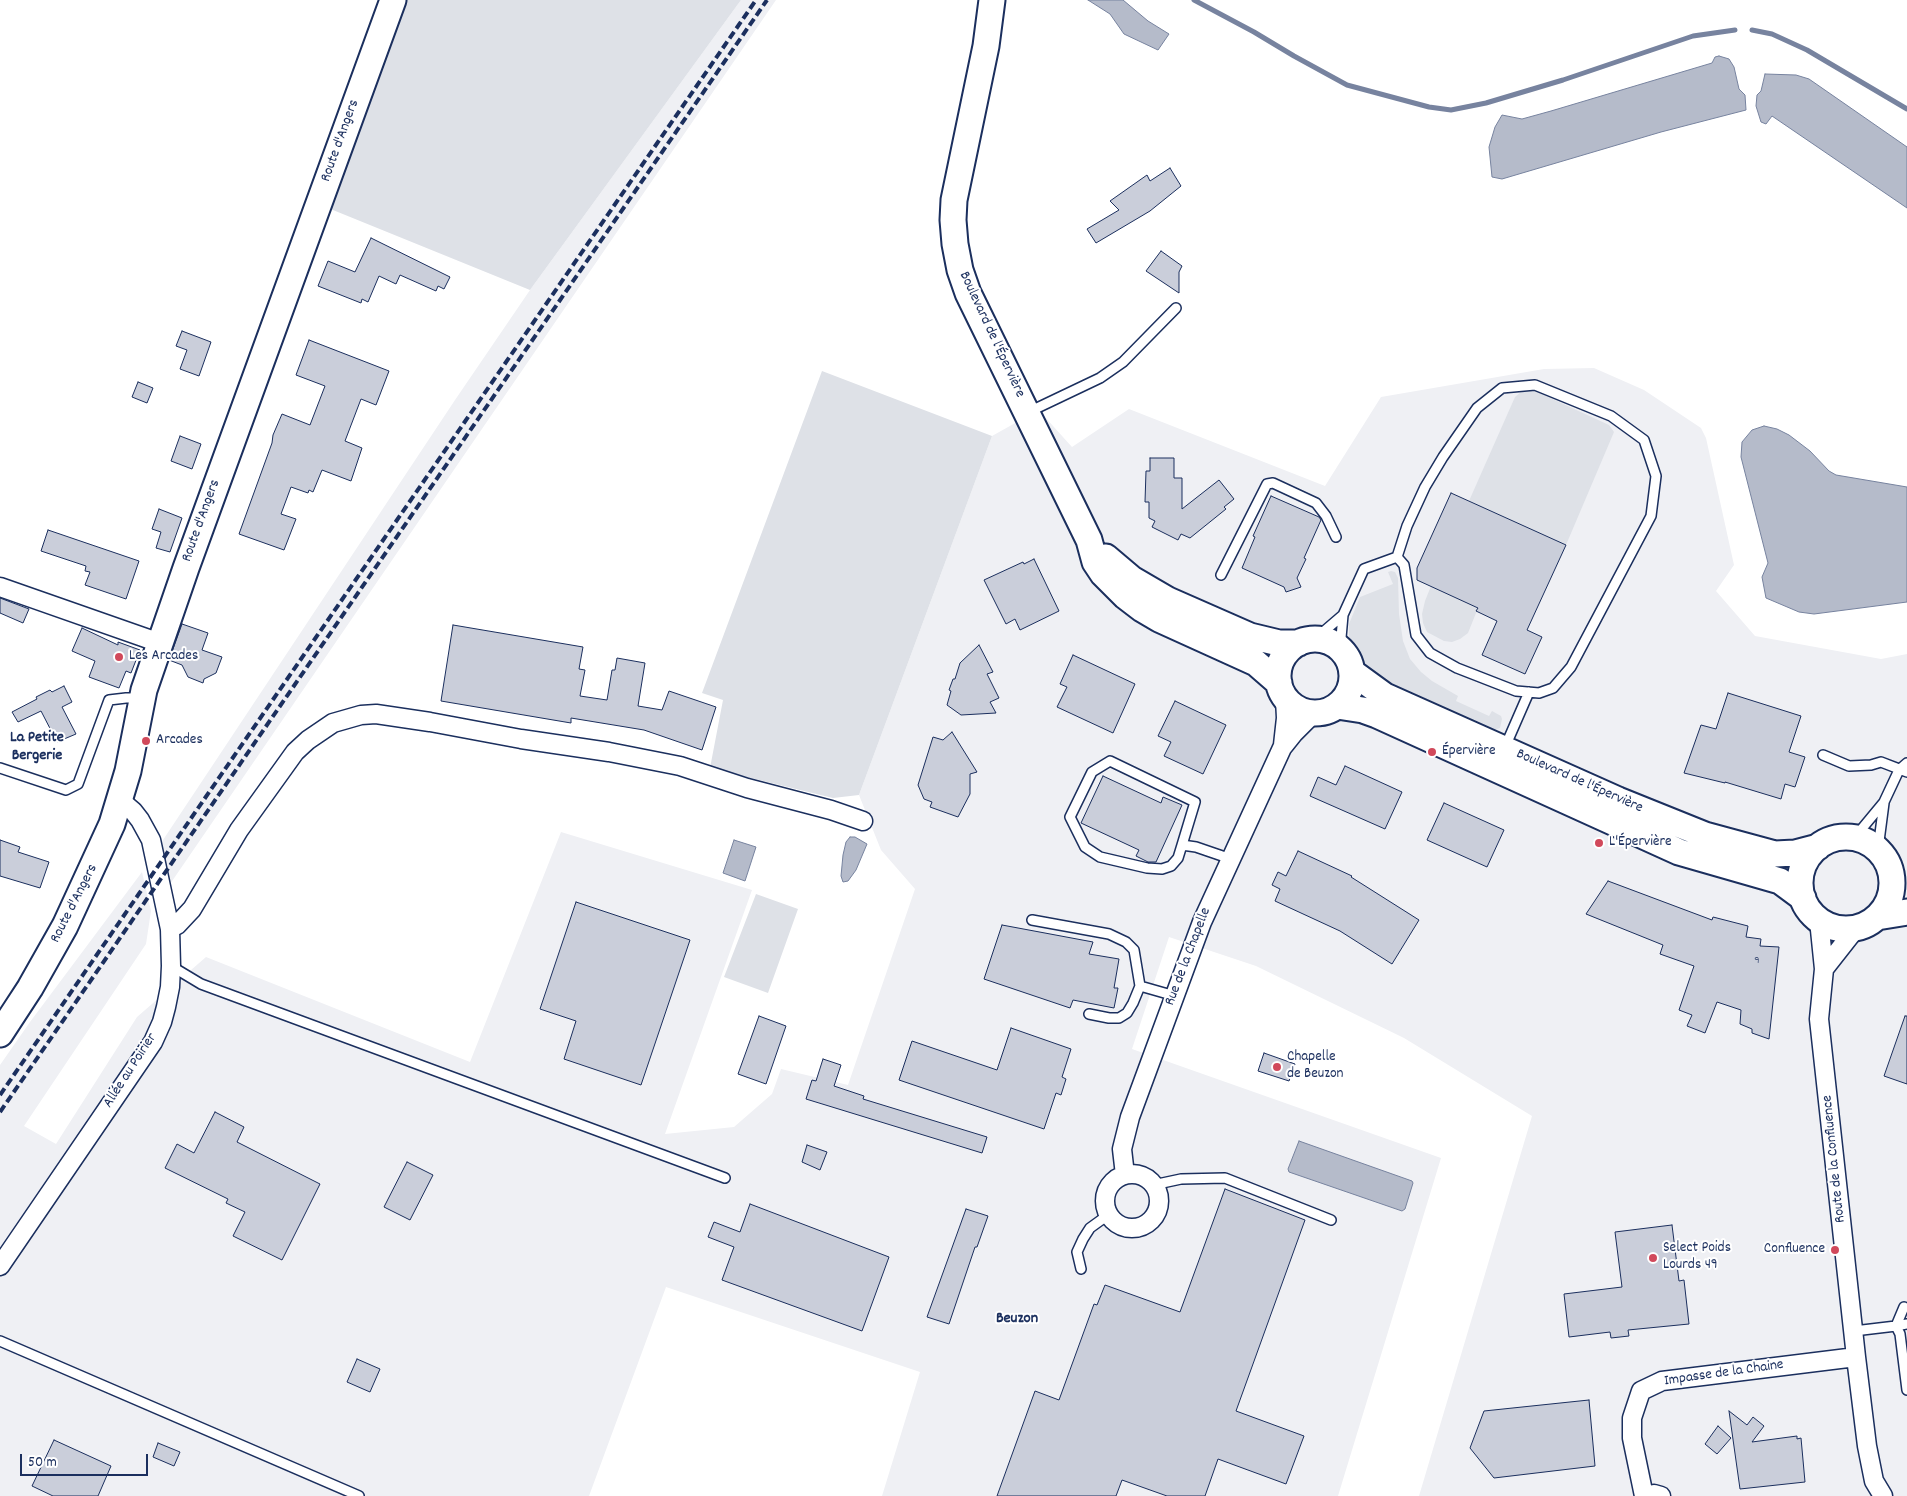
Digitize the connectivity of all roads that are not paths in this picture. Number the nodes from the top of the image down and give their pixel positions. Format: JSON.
{"nodes":[{"id":1,"x":393,"y":0,"type":"edge"},
{"id":2,"x":992,"y":0,"type":"edge"},
{"id":3,"x":1176,"y":308,"type":"dead end"},
{"id":4,"x":1026,"y":411,"type":"junction"},
{"id":5,"x":1336,"y":537,"type":"dead end"},
{"id":6,"x":1089,"y":540,"type":"junction"},
{"id":7,"x":1397,"y":557,"type":"junction"},
{"id":8,"x":1221,"y":575,"type":"dead end"},
{"id":9,"x":0,"y":587,"type":"edge"},
{"id":10,"x":1343,"y":615,"type":"junction"},
{"id":11,"x":1307,"y":641,"type":"junction"},
{"id":12,"x":160,"y":643,"type":"junction"},
{"id":13,"x":1340,"y":649,"type":"junction"},
{"id":14,"x":1352,"y":672,"type":"junction"},
{"id":15,"x":1282,"y":691,"type":"junction"},
{"id":16,"x":1530,"y":692,"type":"junction"},
{"id":17,"x":141,"y":698,"type":"junction"},
{"id":18,"x":1326,"y":710,"type":"junction"},
{"id":19,"x":1282,"y":748,"type":"junction"},
{"id":20,"x":1504,"y":750,"type":"junction"},
{"id":21,"x":1823,"y":755,"type":"dead end"},
{"id":22,"x":1907,"y":763,"type":"edge"},
{"id":23,"x":0,"y":768,"type":"edge"},
{"id":24,"x":1903,"y":771,"type":"edge"},
{"id":25,"x":120,"y":800,"type":"junction"},
{"id":26,"x":1884,"y":802,"type":"junction"},
{"id":27,"x":863,"y":821,"type":"dead end"},
{"id":28,"x":1855,"y":837,"type":"junction"},
{"id":29,"x":1182,"y":845,"type":"junction"},
{"id":30,"x":1818,"y":847,"type":"junction"},
{"id":31,"x":1231,"y":859,"type":"junction"},
{"id":32,"x":1891,"y":866,"type":"edge"},
{"id":33,"x":1803,"y":898,"type":"junction"},
{"id":34,"x":1907,"y":912,"type":"edge"},
{"id":35,"x":1032,"y":920,"type":"dead end"},
{"id":36,"x":1819,"y":920,"type":"junction"},
{"id":37,"x":1867,"y":922,"type":"junction"},
{"id":38,"x":170,"y":929,"type":"junction"},
{"id":39,"x":171,"y":966,"type":"junction"},
{"id":40,"x":1824,"y":969,"type":"junction"},
{"id":41,"x":1140,"y":986,"type":"junction"},
{"id":42,"x":1174,"y":996,"type":"junction"},
{"id":43,"x":1089,"y":1014,"type":"dead end"},
{"id":44,"x":0,"y":1034,"type":"edge"},
{"id":45,"x":1125,"y":1175,"type":"junction"},
{"id":46,"x":725,"y":1178,"type":"dead end"},
{"id":47,"x":1153,"y":1185,"type":"junction"},
{"id":48,"x":1108,"y":1215,"type":"junction"},
{"id":49,"x":1331,"y":1220,"type":"dead end"},
{"id":50,"x":0,"y":1266,"type":"edge"},
{"id":51,"x":1081,"y":1269,"type":"dead end"},
{"id":52,"x":1904,"y":1307,"type":"dead end"},
{"id":53,"x":1907,"y":1324,"type":"edge"},
{"id":54,"x":1896,"y":1326,"type":"junction"},
{"id":55,"x":1854,"y":1332,"type":"junction"},
{"id":56,"x":0,"y":1341,"type":"edge"},
{"id":57,"x":1856,"y":1357,"type":"junction"},
{"id":58,"x":1907,"y":1390,"type":"edge"},
{"id":59,"x":359,"y":1496,"type":"edge"},
{"id":60,"x":1644,"y":1496,"type":"edge"},
{"id":61,"x":1662,"y":1496,"type":"edge"},
{"id":62,"x":1883,"y":1496,"type":"edge"}],
"edges":[{"from":1,"to":12,"type":"street","name":"Route d'Angers"},
{"from":2,"to":4,"type":"street","name":"Boulevard de l'Épervière"},
{"from":3,"to":4,"type":"lane"},
{"from":4,"to":6,"type":"street","name":"Boulevard de l'Épervière"},
{"from":5,"to":8,"type":"lane"},
{"from":6,"to":11,"type":"street","name":"Boulevard de l'Épervière"},
{"from":6,"to":15,"type":"street","name":"Boulevard de l'Épervière"},
{"from":7,"to":10,"type":"lane"},
{"from":7,"to":16,"type":"lane"},
{"from":7,"to":16,"type":"lane"},
{"from":9,"to":12,"type":"street"},
{"from":10,"to":11,"type":"lane"},
{"from":10,"to":13,"type":"lane"},
{"from":11,"to":13,"type":"street"},
{"from":11,"to":15,"type":"street"},
{"from":12,"to":17,"type":"street","name":"Route d'Angers"},
{"from":13,"to":14,"type":"street"},
{"from":14,"to":18,"type":"street"},
{"from":14,"to":20,"type":"street","name":"Boulevard de l'Épervière"},
{"from":15,"to":18,"type":"street"},
{"from":15,"to":19,"type":"street","name":"Rue de la Chapelle"},
{"from":16,"to":20,"type":"lane"},
{"from":17,"to":23,"type":"lane"},
{"from":17,"to":25,"type":"street","name":"Route d'Angers"},
{"from":18,"to":19,"type":"street","name":"Rue de la Chapelle"},
{"from":18,"to":33,"type":"street","name":"Boulevard de l'Épervière"},
{"from":19,"to":31,"type":"street","name":"Rue de la Chapelle"},
{"from":20,"to":30,"type":"street","name":"Boulevard de l'Épervière"},
{"from":21,"to":24,"type":"lane"},
{"from":22,"to":24,"type":"lane"},
{"from":24,"to":26,"type":"lane"},
{"from":25,"to":38,"type":"street","name":"Allée au Poirier"},
{"from":25,"to":44,"type":"street","name":"Route d'Angers"},
{"from":26,"to":28,"type":"lane"},
{"from":26,"to":32,"type":"lane"},
{"from":27,"to":38,"type":"street"},
{"from":28,"to":30,"type":"street"},
{"from":28,"to":32,"type":"street"},
{"from":29,"to":29,"type":"lane"},
{"from":29,"to":31,"type":"lane"},
{"from":30,"to":33,"type":"street"},
{"from":31,"to":42,"type":"street","name":"Rue de la Chapelle"},
{"from":32,"to":37,"type":"street"},
{"from":33,"to":36,"type":"street"},
{"from":34,"to":37,"type":"street"},
{"from":35,"to":41,"type":"lane"},
{"from":36,"to":37,"type":"street"},
{"from":36,"to":40,"type":"street","name":"Route de la Confluence"},
{"from":37,"to":40,"type":"street"},
{"from":38,"to":39,"type":"street","name":"Allée au Poirier"},
{"from":39,"to":46,"type":"lane"},
{"from":39,"to":50,"type":"street","name":"Allée au Poirier"},
{"from":40,"to":55,"type":"street","name":"Route de la Confluence"},
{"from":41,"to":42,"type":"lane"},
{"from":41,"to":43,"type":"lane"},
{"from":42,"to":45,"type":"street","name":"Rue de la Chapelle"},
{"from":45,"to":47,"type":"street"},
{"from":45,"to":48,"type":"street"},
{"from":47,"to":48,"type":"street"},
{"from":47,"to":49,"type":"lane"},
{"from":48,"to":51,"type":"lane"},
{"from":52,"to":54,"type":"lane"},
{"from":53,"to":54,"type":"lane"},
{"from":54,"to":55,"type":"lane"},
{"from":54,"to":58,"type":"lane"},
{"from":55,"to":57,"type":"street","name":"Route de la Confluence"},
{"from":56,"to":59,"type":"lane"},
{"from":57,"to":60,"type":"street","name":"Impasse de la Chaine"},
{"from":57,"to":62,"type":"street","name":"Route de la Confluence"},
{"from":60,"to":61,"type":"street"}]}
